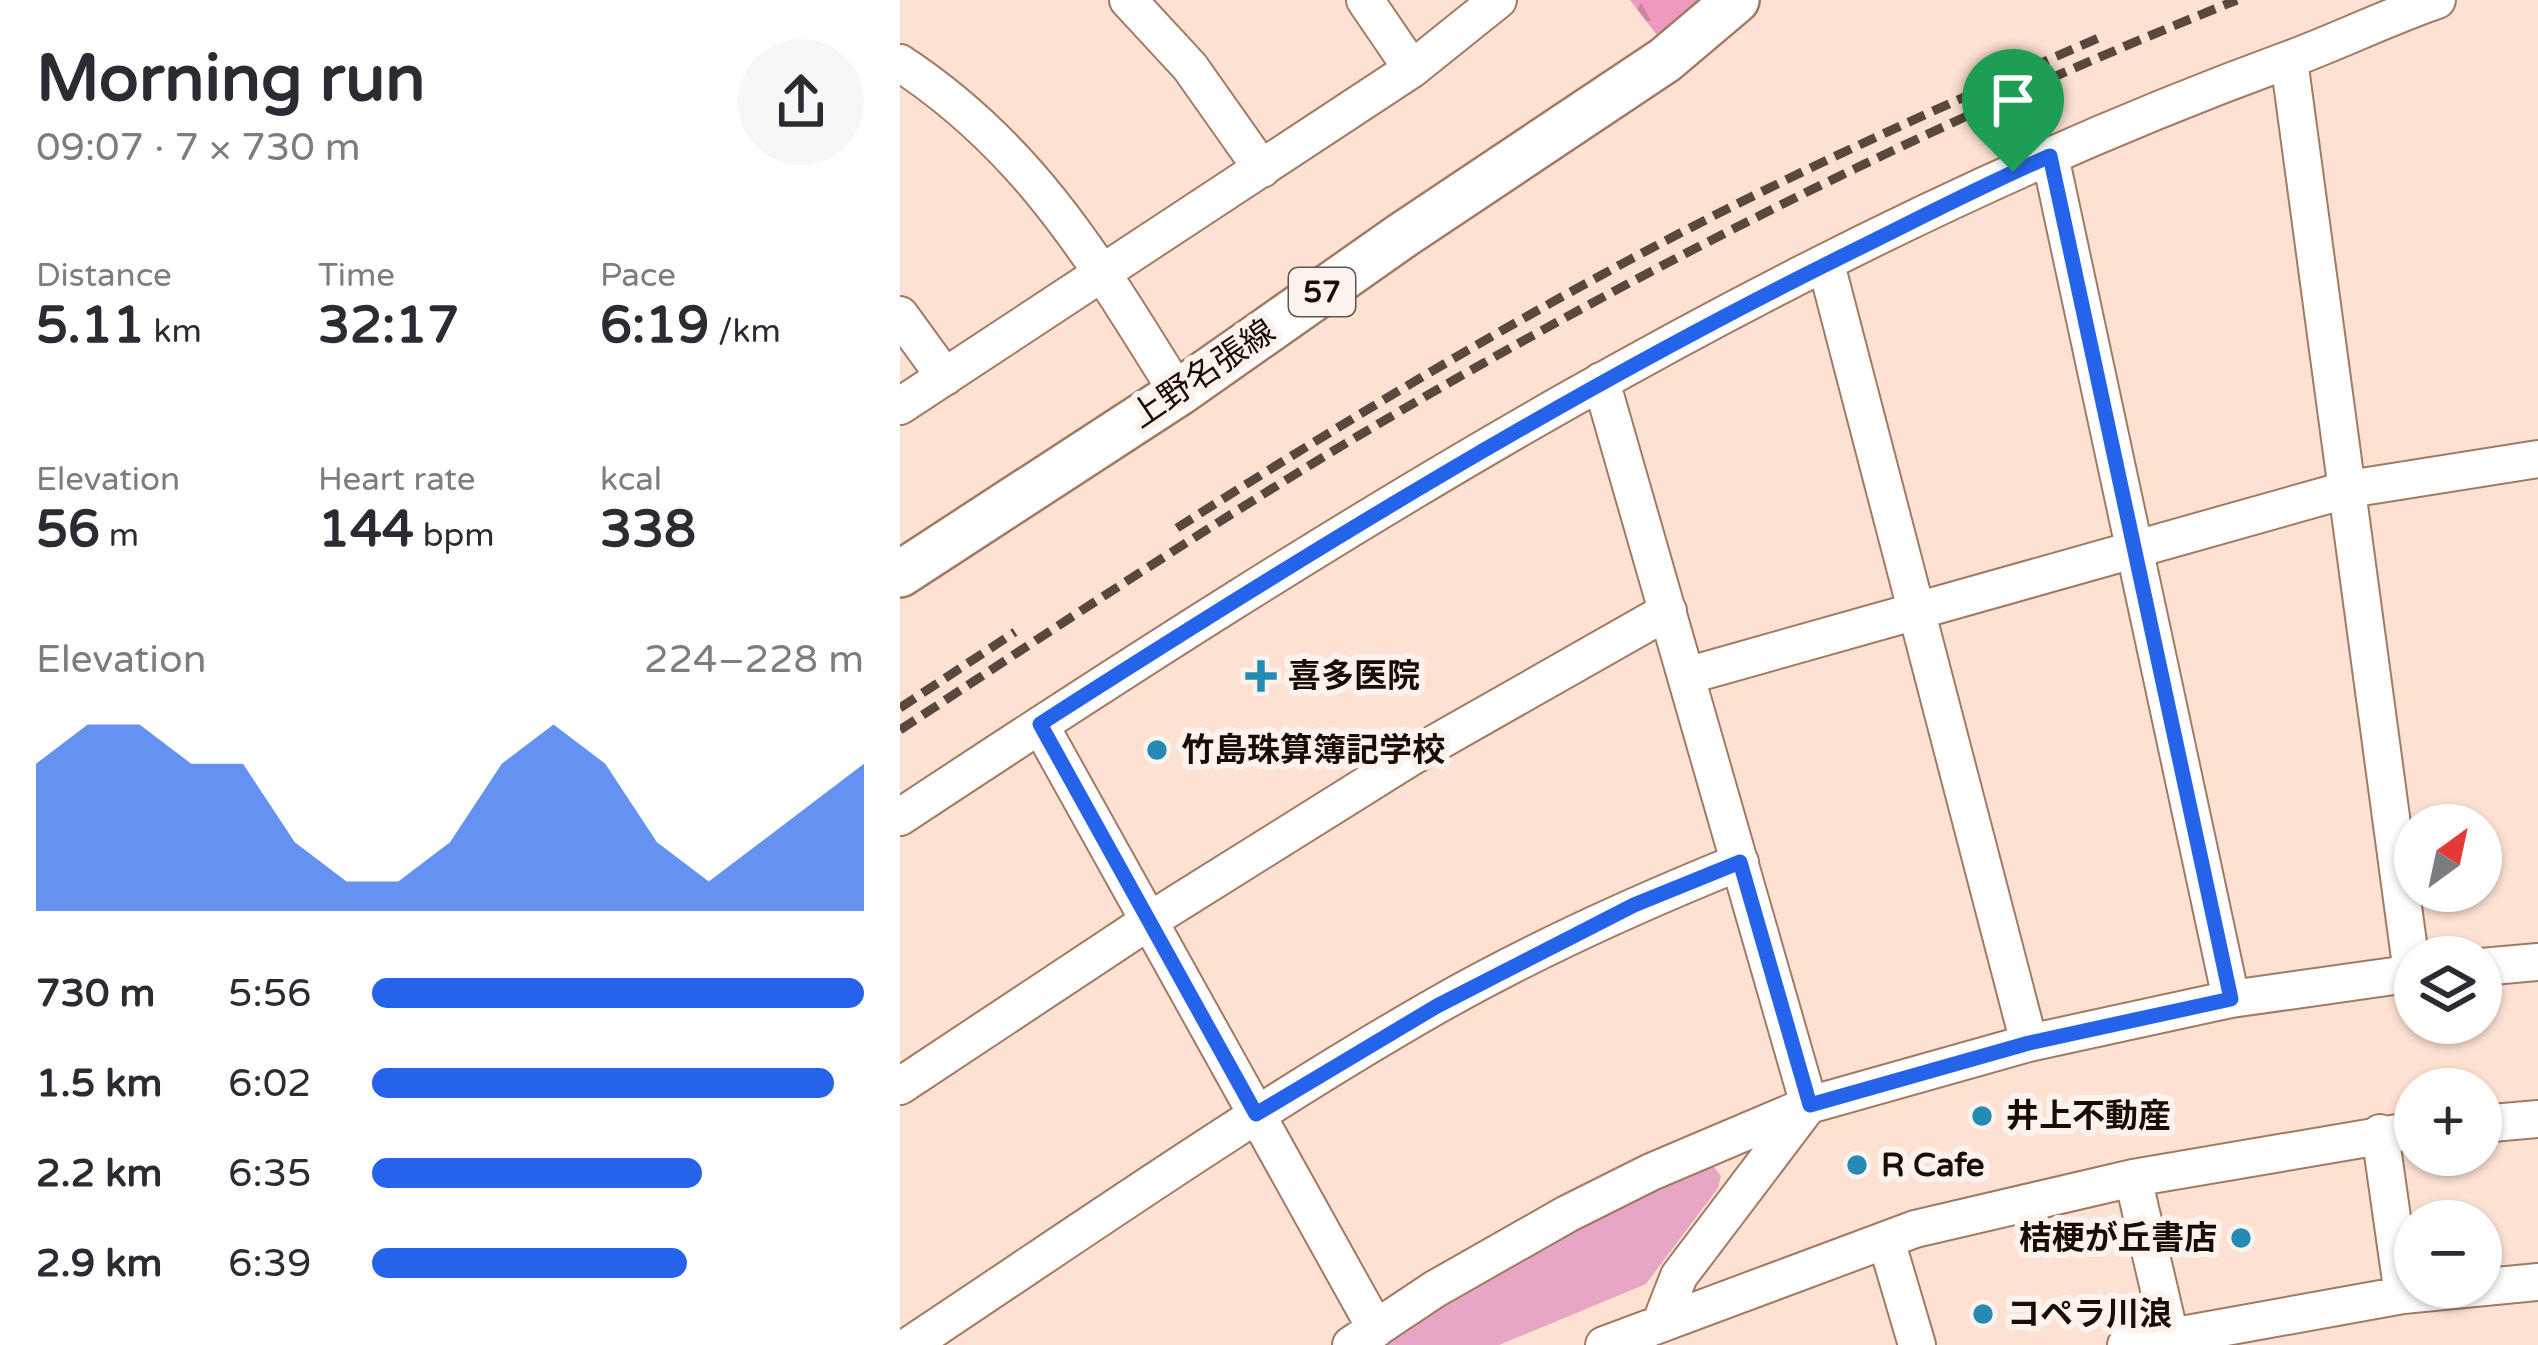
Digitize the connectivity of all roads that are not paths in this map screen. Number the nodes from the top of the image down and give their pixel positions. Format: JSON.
{"nodes":[{"id":1,"x":1128,"y":0,"type":"edge"},
{"id":2,"x":1365,"y":0,"type":"edge"},
{"id":3,"x":1498,"y":0,"type":"edge"},
{"id":4,"x":1736,"y":0,"type":"edge"},
{"id":5,"x":2437,"y":0,"type":"edge"},
{"id":6,"x":2289,"y":60,"type":"junction"},
{"id":7,"x":900,"y":63,"type":"edge"},
{"id":8,"x":1412,"y":69,"type":"junction"},
{"id":9,"x":2050,"y":156,"type":"junction"},
{"id":10,"x":1262,"y":169,"type":"junction"},
{"id":11,"x":1826,"y":264,"type":"junction"},
{"id":12,"x":1103,"y":273,"type":"junction"},
{"id":13,"x":900,"y":315,"type":"edge"},
{"id":14,"x":945,"y":377,"type":"junction"},
{"id":15,"x":1600,"y":381,"type":"junction"},
{"id":16,"x":1178,"y":393,"type":"junction"},
{"id":17,"x":900,"y":406,"type":"edge"},
{"id":18,"x":2538,"y":459,"type":"edge"},
{"id":19,"x":2349,"y":489,"type":"junction"},
{"id":20,"x":2135,"y":550,"type":"junction"},
{"id":21,"x":900,"y":574,"type":"edge"},
{"id":22,"x":1668,"y":611,"type":"junction"},
{"id":23,"x":1918,"y":611,"type":"junction"},
{"id":24,"x":1686,"y":676,"type":"junction"},
{"id":25,"x":1040,"y":724,"type":"junction"},
{"id":26,"x":900,"y":818,"type":"edge"},
{"id":27,"x":1740,"y":862,"type":"junction"},
{"id":28,"x":1149,"y":921,"type":"junction"},
{"id":29,"x":2409,"y":936,"type":"edge"},
{"id":30,"x":2538,"y":962,"type":"edge"},
{"id":31,"x":2502,"y":965,"type":"edge"},
{"id":32,"x":2394,"y":976,"type":"edge"},
{"id":33,"x":2231,"y":999,"type":"junction"},
{"id":34,"x":2029,"y":1043,"type":"junction"},
{"id":35,"x":900,"y":1086,"type":"edge"},
{"id":36,"x":1810,"y":1105,"type":"junction"},
{"id":37,"x":1256,"y":1114,"type":"junction"},
{"id":38,"x":2538,"y":1119,"type":"edge"},
{"id":39,"x":2502,"y":1122,"type":"edge"},
{"id":40,"x":2394,"y":1133,"type":"edge"},
{"id":41,"x":2133,"y":1178,"type":"junction"},
{"id":42,"x":1886,"y":1240,"type":"junction"},
{"id":43,"x":2538,"y":1282,"type":"edge"},
{"id":44,"x":2502,"y":1285,"type":"edge"},
{"id":45,"x":2394,"y":1297,"type":"edge"},
{"id":46,"x":1661,"y":1322,"type":"junction"},
{"id":47,"x":2170,"y":1336,"type":"junction"},
{"id":48,"x":1363,"y":1337,"type":"edge"},
{"id":49,"x":910,"y":1345,"type":"edge"},
{"id":50,"x":1604,"y":1345,"type":"edge"},
{"id":51,"x":1917,"y":1345,"type":"edge"},
{"id":52,"x":2126,"y":1345,"type":"edge"}],
"edges":[{"from":1,"to":10,"type":"street"},
{"from":2,"to":8,"type":"street"},
{"from":3,"to":8,"type":"street"},
{"from":4,"to":16,"type":"main road","name":"上野名張線","number":"57"},
{"from":5,"to":6,"type":"street"},
{"from":6,"to":9,"type":"street"},
{"from":6,"to":19,"type":"street"},
{"from":7,"to":12,"type":"street"},
{"from":8,"to":10,"type":"street"},
{"from":9,"to":11,"type":"street"},
{"from":9,"to":20,"type":"street"},
{"from":10,"to":12,"type":"street"},
{"from":11,"to":15,"type":"street"},
{"from":11,"to":23,"type":"street"},
{"from":12,"to":14,"type":"street"},
{"from":12,"to":16,"type":"street"},
{"from":13,"to":14,"type":"street"},
{"from":14,"to":17,"type":"street"},
{"from":15,"to":22,"type":"street"},
{"from":15,"to":25,"type":"street"},
{"from":16,"to":21,"type":"main road","name":"上野名張線","number":"57"},
{"from":18,"to":19,"type":"street"},
{"from":19,"to":20,"type":"street"},
{"from":19,"to":29,"type":"street"},
{"from":20,"to":23,"type":"street"},
{"from":20,"to":33,"type":"street"},
{"from":22,"to":24,"type":"street"},
{"from":22,"to":28,"type":"street"},
{"from":23,"to":24,"type":"street"},
{"from":23,"to":34,"type":"street"},
{"from":24,"to":27,"type":"street"},
{"from":25,"to":26,"type":"street"},
{"from":25,"to":28,"type":"street"},
{"from":27,"to":36,"type":"street"},
{"from":27,"to":37,"type":"street"},
{"from":28,"to":35,"type":"street"},
{"from":28,"to":37,"type":"street"},
{"from":30,"to":31,"type":"street"},
{"from":32,"to":33,"type":"street"},
{"from":33,"to":34,"type":"street"},
{"from":34,"to":36,"type":"street"},
{"from":36,"to":46,"type":"street"},
{"from":36,"to":48,"type":"street"},
{"from":37,"to":48,"type":"street"},
{"from":37,"to":49,"type":"street"},
{"from":38,"to":39,"type":"street"},
{"from":40,"to":41,"type":"street"},
{"from":41,"to":42,"type":"street"},
{"from":41,"to":47,"type":"street"},
{"from":42,"to":46,"type":"street"},
{"from":42,"to":51,"type":"street"},
{"from":43,"to":44,"type":"street"},
{"from":45,"to":47,"type":"street"},
{"from":46,"to":50,"type":"street"},
{"from":47,"to":52,"type":"street"}]}
